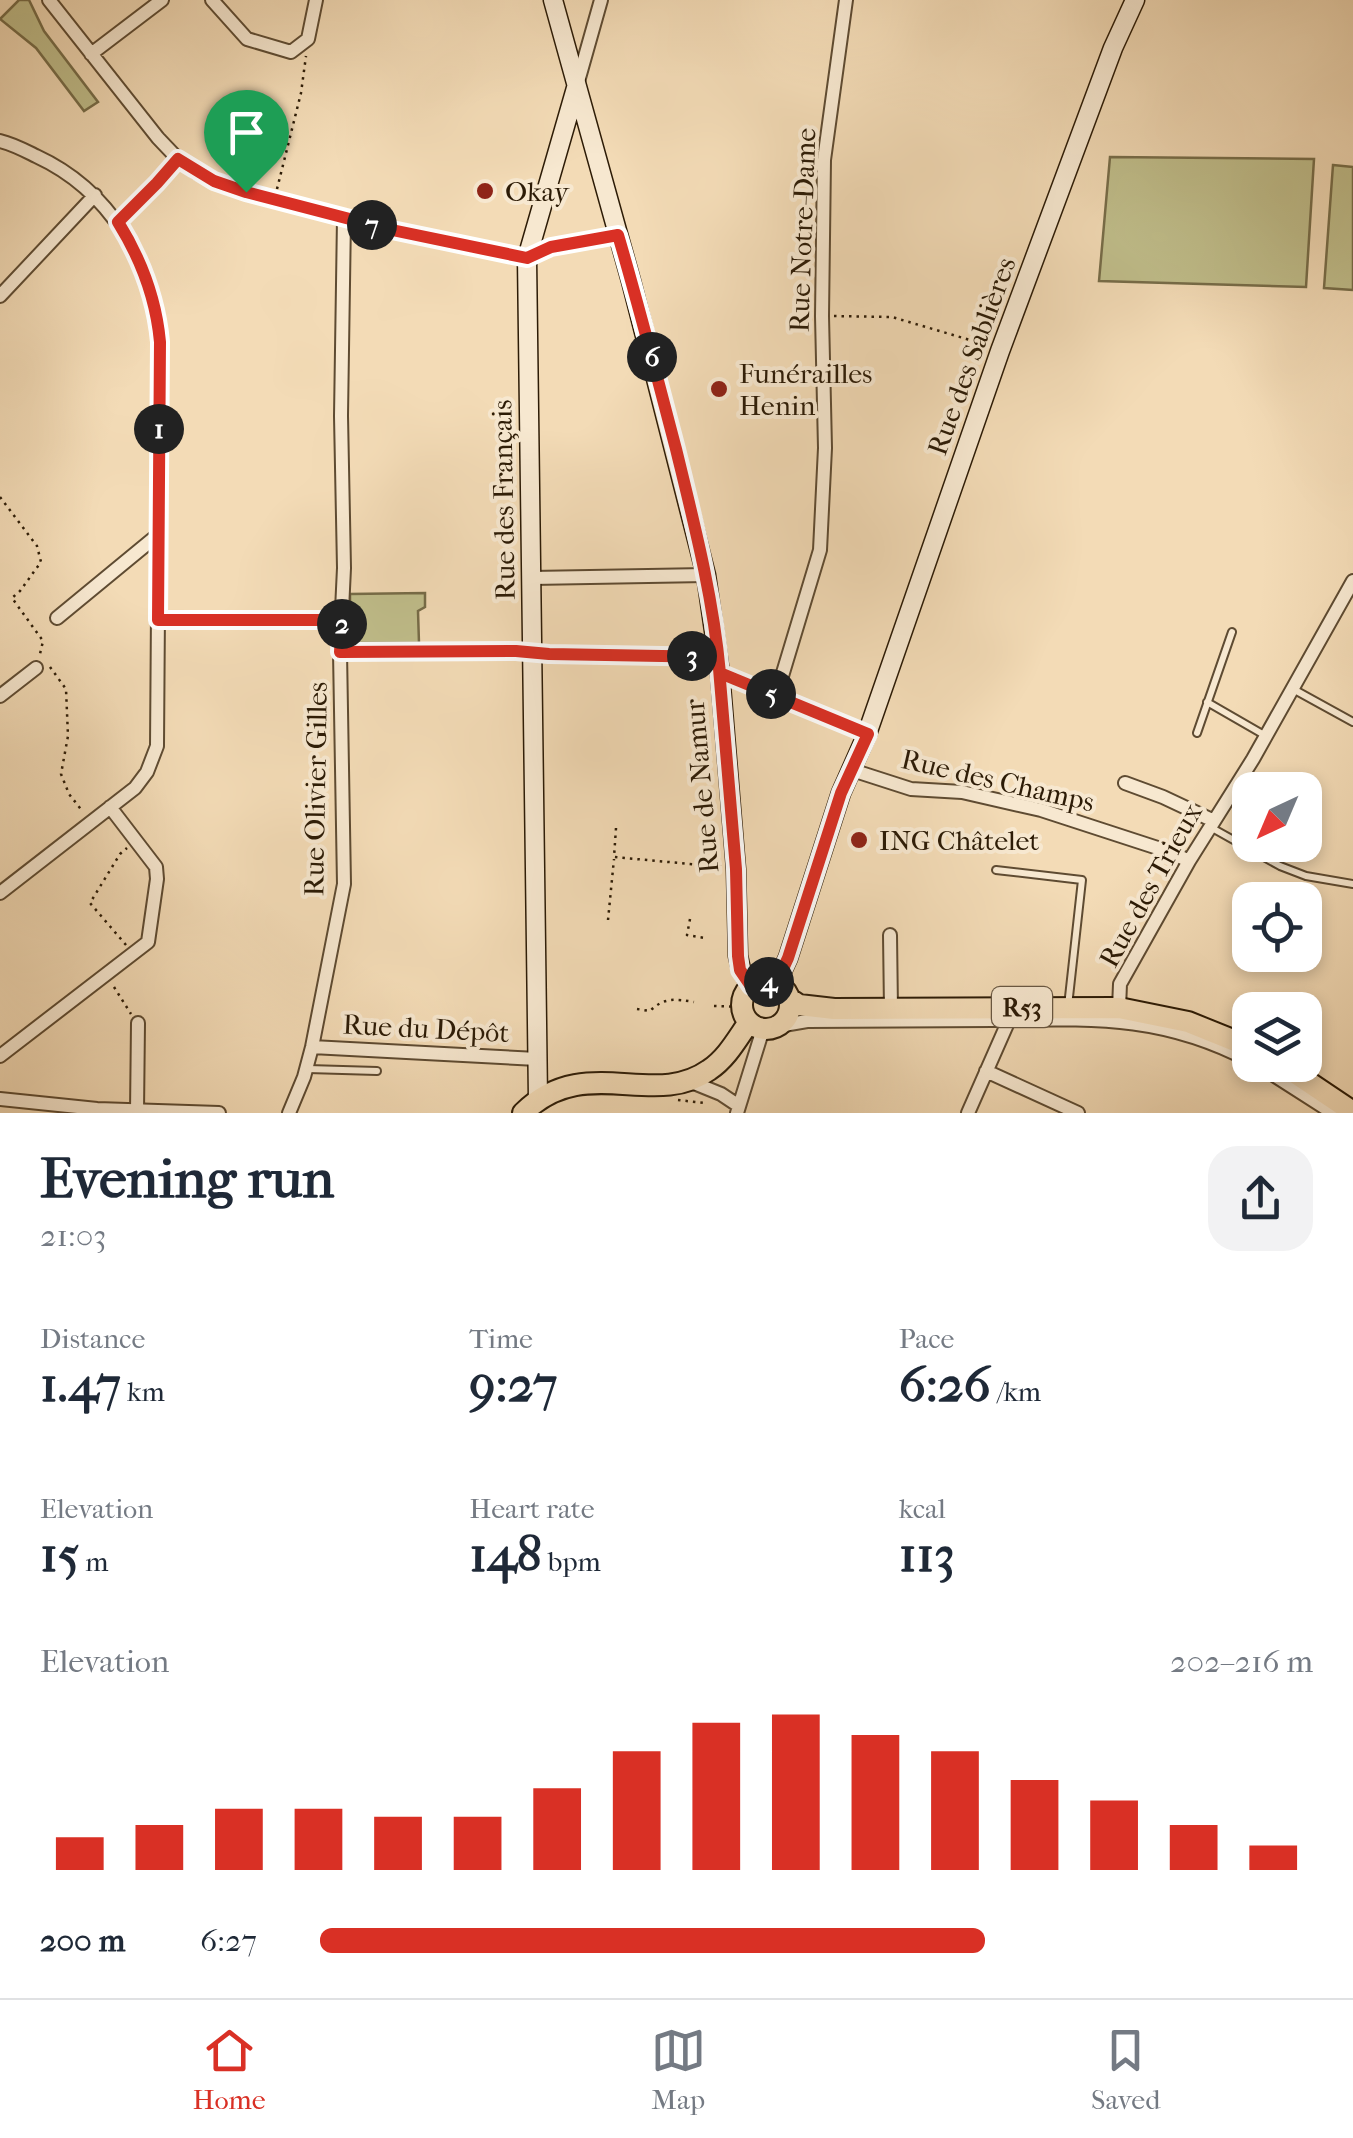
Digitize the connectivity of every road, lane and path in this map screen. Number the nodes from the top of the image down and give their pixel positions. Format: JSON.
{"nodes":[{"id":1,"x":49,"y":0,"type":"edge"},
{"id":2,"x":162,"y":0,"type":"edge"},
{"id":3,"x":212,"y":0,"type":"edge"},
{"id":4,"x":316,"y":0,"type":"edge"},
{"id":5,"x":553,"y":0,"type":"edge"},
{"id":6,"x":601,"y":0,"type":"edge"},
{"id":7,"x":846,"y":0,"type":"edge"},
{"id":8,"x":1135,"y":0,"type":"edge"},
{"id":9,"x":308,"y":39,"type":"junction"},
{"id":10,"x":92,"y":54,"type":"junction"},
{"id":11,"x":576,"y":88,"type":"junction"},
{"id":12,"x":0,"y":141,"type":"edge"},
{"id":13,"x":178,"y":159,"type":"junction"},
{"id":14,"x":96,"y":196,"type":"junction"},
{"id":15,"x":274,"y":200,"type":"junction"},
{"id":16,"x":344,"y":218,"type":"junction"},
{"id":17,"x":118,"y":222,"type":"junction"},
{"id":18,"x":618,"y":235,"type":"junction"},
{"id":19,"x":527,"y":258,"type":"junction"},
{"id":20,"x":0,"y":296,"type":"edge"},
{"id":21,"x":822,"y":316,"type":"junction"},
{"id":22,"x":970,"y":340,"type":"dead end"},
{"id":23,"x":0,"y":497,"type":"edge"},
{"id":24,"x":159,"y":534,"type":"junction"},
{"id":25,"x":706,"y":574,"type":"junction"},
{"id":26,"x":532,"y":578,"type":"junction"},
{"id":27,"x":1353,"y":581,"type":"edge"},
{"id":28,"x":57,"y":618,"type":"dead end"},
{"id":29,"x":158,"y":620,"type":"junction"},
{"id":30,"x":342,"y":620,"type":"junction"},
{"id":31,"x":1232,"y":632,"type":"dead end"},
{"id":32,"x":340,"y":652,"type":"junction"},
{"id":33,"x":532,"y":652,"type":"junction"},
{"id":34,"x":719,"y":665,"type":"junction"},
{"id":35,"x":36,"y":668,"type":"dead end"},
{"id":36,"x":1292,"y":689,"type":"junction"},
{"id":37,"x":0,"y":696,"type":"edge"},
{"id":38,"x":776,"y":696,"type":"junction"},
{"id":39,"x":1207,"y":702,"type":"junction"},
{"id":40,"x":1353,"y":722,"type":"edge"},
{"id":41,"x":1197,"y":733,"type":"dead end"},
{"id":42,"x":868,"y":734,"type":"junction"},
{"id":43,"x":1266,"y":736,"type":"junction"},
{"id":44,"x":852,"y":770,"type":"junction"},
{"id":45,"x":1125,"y":783,"type":"dead end"},
{"id":46,"x":110,"y":807,"type":"junction"},
{"id":47,"x":91,"y":822,"type":"junction"},
{"id":48,"x":1212,"y":824,"type":"junction"},
{"id":49,"x":616,"y":828,"type":"dead end"},
{"id":50,"x":136,"y":841,"type":"junction"},
{"id":51,"x":614,"y":857,"type":"junction"},
{"id":52,"x":1189,"y":860,"type":"junction"},
{"id":53,"x":736,"y":869,"type":"junction"},
{"id":54,"x":996,"y":870,"type":"dead end"},
{"id":55,"x":1353,"y":884,"type":"edge"},
{"id":56,"x":0,"y":893,"type":"edge"},
{"id":57,"x":690,"y":919,"type":"dead end"},
{"id":58,"x":608,"y":920,"type":"dead end"},
{"id":59,"x":890,"y":934,"type":"dead end"},
{"id":60,"x":705,"y":938,"type":"dead end"},
{"id":61,"x":132,"y":954,"type":"junction"},
{"id":62,"x":106,"y":975,"type":"junction"},
{"id":63,"x":751,"y":986,"type":"junction"},
{"id":64,"x":783,"y":991,"type":"junction"},
{"id":65,"x":694,"y":1002,"type":"dead end"},
{"id":66,"x":714,"y":1006,"type":"dead end"},
{"id":67,"x":1068,"y":1006,"type":"junction"},
{"id":68,"x":1120,"y":1008,"type":"junction"},
{"id":69,"x":638,"y":1009,"type":"dead end"},
{"id":70,"x":891,"y":1010,"type":"junction"},
{"id":71,"x":1009,"y":1020,"type":"junction"},
{"id":72,"x":758,"y":1021,"type":"junction"},
{"id":73,"x":138,"y":1023,"type":"joint"},
{"id":74,"x":1232,"y":1040,"type":"edge"},
{"id":75,"x":312,"y":1047,"type":"junction"},
{"id":76,"x":1232,"y":1054,"type":"edge"},
{"id":77,"x":0,"y":1056,"type":"edge"},
{"id":78,"x":538,"y":1059,"type":"junction"},
{"id":79,"x":306,"y":1069,"type":"junction"},
{"id":80,"x":377,"y":1071,"type":"dead end"},
{"id":81,"x":986,"y":1071,"type":"junction"},
{"id":82,"x":689,"y":1081,"type":"junction"},
{"id":83,"x":1284,"y":1082,"type":"edge"},
{"id":84,"x":1308,"y":1082,"type":"edge"},
{"id":85,"x":0,"y":1099,"type":"edge"},
{"id":86,"x":531,"y":1106,"type":"edge"},
{"id":87,"x":738,"y":1109,"type":"edge"},
{"id":88,"x":137,"y":1111,"type":"edge"},
{"id":89,"x":1330,"y":1112,"type":"edge"},
{"id":90,"x":1353,"y":1112,"type":"edge"},
{"id":91,"x":218,"y":1113,"type":"edge"},
{"id":92,"x":289,"y":1113,"type":"edge"},
{"id":93,"x":968,"y":1113,"type":"edge"},
{"id":94,"x":1078,"y":1113,"type":"edge"}],
"edges":[{"from":1,"to":10,"type":"street"},
{"from":2,"to":10,"type":"street"},
{"from":3,"to":9,"type":"street"},
{"from":4,"to":9,"type":"street"},
{"from":5,"to":11,"type":"main road","name":"Rue de Namur"},
{"from":6,"to":11,"type":"street"},
{"from":7,"to":21,"type":"street","name":"Rue Notre-Dame"},
{"from":8,"to":42,"type":"main road","name":"Rue des Sablières"},
{"from":9,"to":15,"type":"path"},
{"from":10,"to":13,"type":"street"},
{"from":11,"to":18,"type":"main road","name":"Rue de Namur"},
{"from":11,"to":19,"type":"main road","name":"Rue des Français"},
{"from":12,"to":14,"type":"street"},
{"from":13,"to":15,"type":"street"},
{"from":13,"to":17,"type":"street"},
{"from":14,"to":17,"type":"street"},
{"from":14,"to":20,"type":"street"},
{"from":15,"to":16,"type":"street"},
{"from":16,"to":19,"type":"street"},
{"from":16,"to":30,"type":"street","name":"Rue Olivier Gilles"},
{"from":17,"to":24,"type":"street"},
{"from":18,"to":19,"type":"street"},
{"from":18,"to":25,"type":"main road","name":"Rue de Namur"},
{"from":19,"to":26,"type":"main road","name":"Rue des Français"},
{"from":21,"to":22,"type":"path"},
{"from":21,"to":38,"type":"street","name":"Rue Notre-Dame"},
{"from":23,"to":47,"type":"path"},
{"from":24,"to":28,"type":"street"},
{"from":24,"to":29,"type":"street"},
{"from":25,"to":26,"type":"street"},
{"from":25,"to":34,"type":"main road","name":"Rue de Namur"},
{"from":26,"to":33,"type":"main road","name":"Rue des Français"},
{"from":27,"to":36,"type":"street","name":"Rue des Trieux"},
{"from":29,"to":30,"type":"path"},
{"from":29,"to":46,"type":"street"},
{"from":30,"to":32,"type":"street","name":"Rue Olivier Gilles"},
{"from":31,"to":39,"type":"lane"},
{"from":32,"to":33,"type":"street"},
{"from":32,"to":75,"type":"street","name":"Rue Olivier Gilles"},
{"from":33,"to":34,"type":"street"},
{"from":33,"to":78,"type":"main road","name":"Rue des Français"},
{"from":34,"to":38,"type":"street"},
{"from":34,"to":53,"type":"main road","name":"Rue de Namur"},
{"from":35,"to":37,"type":"street"},
{"from":36,"to":40,"type":"lane"},
{"from":36,"to":43,"type":"street","name":"Rue des Trieux"},
{"from":38,"to":42,"type":"street"},
{"from":39,"to":41,"type":"lane"},
{"from":39,"to":43,"type":"lane"},
{"from":42,"to":44,"type":"main road","name":"Rue des Sablières"},
{"from":43,"to":48,"type":"street","name":"Rue des Trieux"},
{"from":44,"to":52,"type":"street","name":"Rue des Champs"},
{"from":44,"to":64,"type":"main road","name":"Rue des Sablières"},
{"from":45,"to":48,"type":"street"},
{"from":46,"to":47,"type":"street"},
{"from":46,"to":50,"type":"street"},
{"from":47,"to":56,"type":"street"},
{"from":48,"to":52,"type":"street","name":"Rue des Trieux"},
{"from":48,"to":55,"type":"lane"},
{"from":49,"to":51,"type":"path"},
{"from":50,"to":61,"type":"street"},
{"from":50,"to":61,"type":"path"},
{"from":51,"to":53,"type":"path"},
{"from":51,"to":58,"type":"path"},
{"from":52,"to":68,"type":"street","name":"Rue des Trieux"},
{"from":53,"to":63,"type":"main road","name":"Rue de Namur"},
{"from":54,"to":67,"type":"lane"},
{"from":57,"to":60,"type":"path"},
{"from":59,"to":70,"type":"street"},
{"from":61,"to":62,"type":"street"},
{"from":62,"to":73,"type":"path"},
{"from":62,"to":77,"type":"street"},
{"from":63,"to":64,"type":"main road","number":"R53"},
{"from":63,"to":72,"type":"main road"},
{"from":64,"to":70,"type":"main road","number":"R53"},
{"from":64,"to":72,"type":"main road"},
{"from":65,"to":69,"type":"path"},
{"from":66,"to":72,"type":"path"},
{"from":67,"to":68,"type":"main road","number":"R53"},
{"from":67,"to":70,"type":"main road","number":"R53"},
{"from":68,"to":74,"type":"main road","number":"R53"},
{"from":71,"to":72,"type":"street"},
{"from":71,"to":76,"type":"street"},
{"from":71,"to":81,"type":"street"},
{"from":72,"to":82,"type":"main road"},
{"from":72,"to":87,"type":"street"},
{"from":73,"to":88,"type":"street"},
{"from":75,"to":78,"type":"street","name":"Rue du Dépôt"},
{"from":75,"to":79,"type":"street","name":"Rue Olivier Gilles"},
{"from":78,"to":86,"type":"main road","name":"Rue des Français"},
{"from":79,"to":80,"type":"lane"},
{"from":79,"to":92,"type":"street","name":"Rue Olivier Gilles"},
{"from":81,"to":93,"type":"street"},
{"from":81,"to":94,"type":"street"},
{"from":82,"to":86,"type":"main road"},
{"from":82,"to":87,"type":"street"},
{"from":83,"to":89,"type":"street"},
{"from":84,"to":90,"type":"main road"},
{"from":85,"to":88,"type":"street"},
{"from":88,"to":91,"type":"street"}]}
